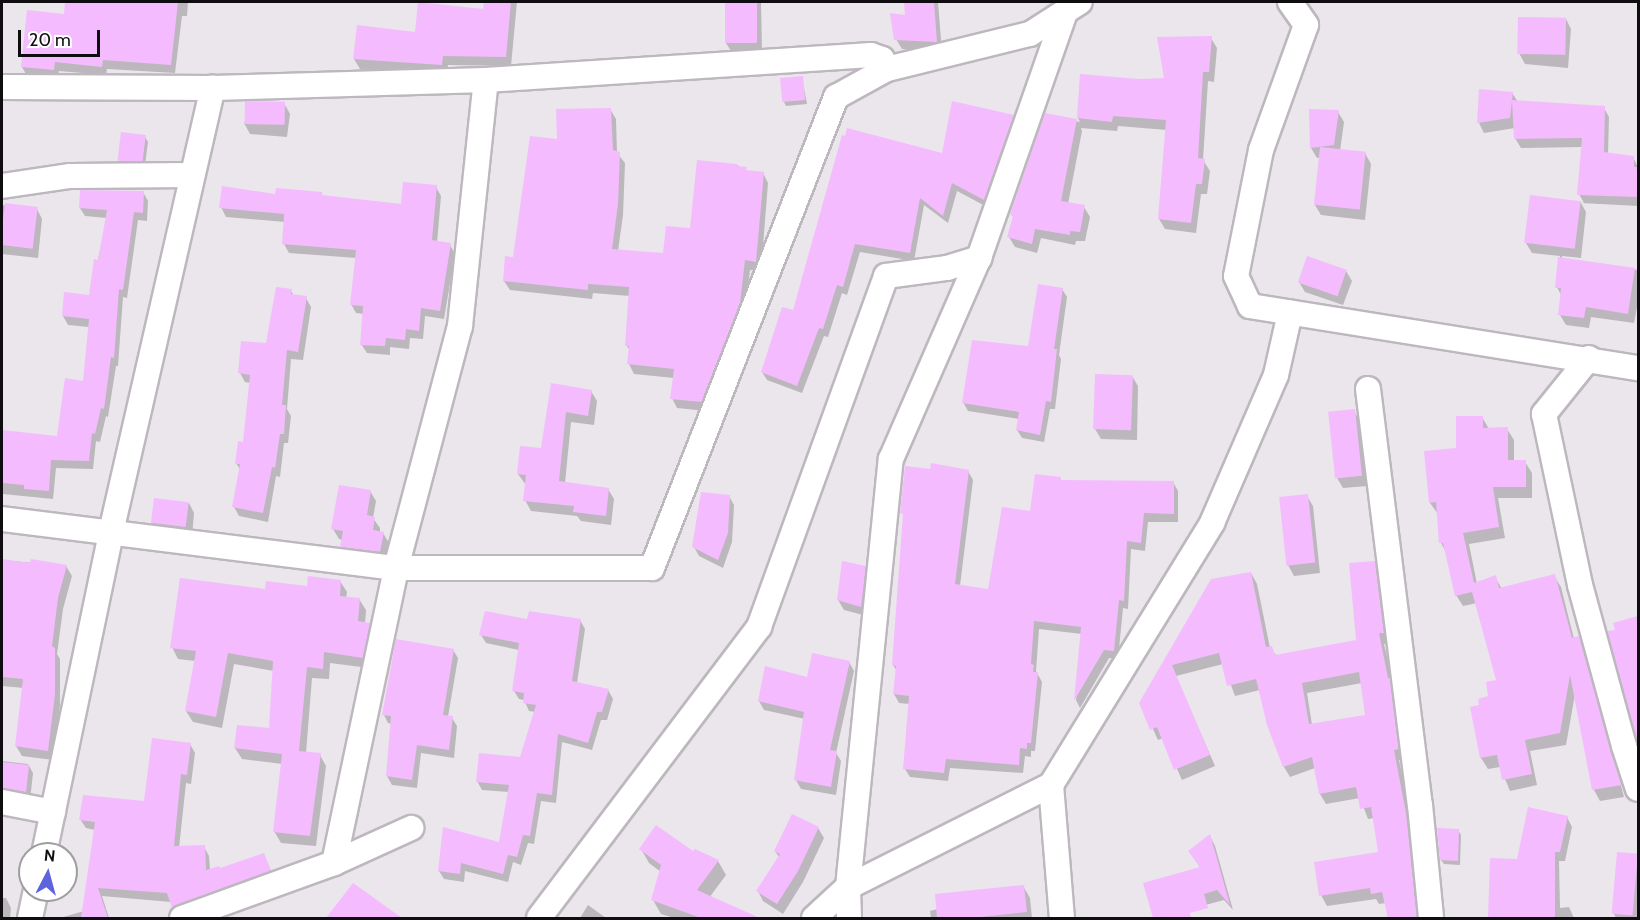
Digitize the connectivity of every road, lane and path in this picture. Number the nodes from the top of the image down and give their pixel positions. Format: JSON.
{"nodes":[{"id":1,"x":1290,"y":2,"type":"edge"},
{"id":2,"x":1073,"y":7,"type":"edge"},
{"id":3,"x":887,"y":69,"type":"junction"},
{"id":4,"x":486,"y":80,"type":"junction"},
{"id":5,"x":2,"y":87,"type":"edge"},
{"id":6,"x":213,"y":88,"type":"junction"},
{"id":7,"x":192,"y":175,"type":"junction"},
{"id":8,"x":2,"y":186,"type":"edge"},
{"id":9,"x":979,"y":258,"type":"junction"},
{"id":10,"x":1290,"y":313,"type":"junction"},
{"id":11,"x":1588,"y":358,"type":"junction"},
{"id":12,"x":1638,"y":368,"type":"edge"},
{"id":13,"x":1368,"y":389,"type":"dead end"},
{"id":14,"x":2,"y":519,"type":"edge"},
{"id":15,"x":111,"y":532,"type":"junction"},
{"id":16,"x":396,"y":568,"type":"junction"},
{"id":17,"x":1052,"y":785,"type":"junction"},
{"id":18,"x":1638,"y":789,"type":"edge"},
{"id":19,"x":2,"y":801,"type":"edge"},
{"id":20,"x":54,"y":812,"type":"junction"},
{"id":21,"x":411,"y":828,"type":"dead end"},
{"id":22,"x":47,"y":842,"type":"edge"},
{"id":23,"x":334,"y":863,"type":"junction"},
{"id":24,"x":848,"y":887,"type":"junction"},
{"id":25,"x":33,"y":902,"type":"edge"},
{"id":26,"x":30,"y":918,"type":"edge"},
{"id":27,"x":182,"y":918,"type":"edge"},
{"id":28,"x":539,"y":918,"type":"edge"},
{"id":29,"x":814,"y":918,"type":"edge"},
{"id":30,"x":849,"y":918,"type":"edge"},
{"id":31,"x":1062,"y":918,"type":"edge"},
{"id":32,"x":1431,"y":918,"type":"edge"}],
"edges":[{"from":1,"to":10,"type":"street"},
{"from":2,"to":3,"type":"street"},
{"from":2,"to":9,"type":"street"},
{"from":3,"to":4,"type":"street"},
{"from":3,"to":16,"type":"street"},
{"from":4,"to":6,"type":"street"},
{"from":4,"to":16,"type":"street"},
{"from":5,"to":6,"type":"street"},
{"from":6,"to":7,"type":"street"},
{"from":7,"to":8,"type":"street"},
{"from":7,"to":15,"type":"street"},
{"from":9,"to":24,"type":"street"},
{"from":9,"to":28,"type":"street"},
{"from":10,"to":11,"type":"street"},
{"from":10,"to":17,"type":"street"},
{"from":11,"to":12,"type":"street"},
{"from":11,"to":18,"type":"street"},
{"from":13,"to":32,"type":"street"},
{"from":14,"to":15,"type":"street"},
{"from":15,"to":16,"type":"street"},
{"from":15,"to":20,"type":"street"},
{"from":16,"to":23,"type":"street"},
{"from":17,"to":24,"type":"street"},
{"from":17,"to":31,"type":"street"},
{"from":19,"to":20,"type":"street"},
{"from":20,"to":22,"type":"street"},
{"from":21,"to":23,"type":"street"},
{"from":23,"to":27,"type":"street"},
{"from":24,"to":29,"type":"street"},
{"from":24,"to":30,"type":"street"},
{"from":25,"to":26,"type":"street"}]}
